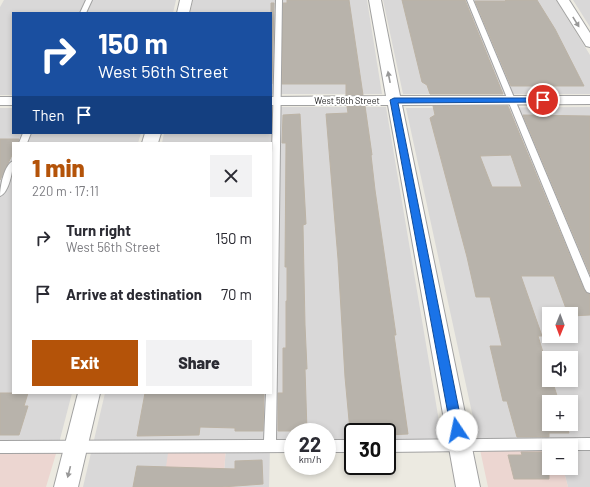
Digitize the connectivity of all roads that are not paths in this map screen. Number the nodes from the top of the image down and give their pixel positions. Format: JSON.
{"nodes":[{"id":1,"x":90,"y":0,"type":"edge"},
{"id":2,"x":186,"y":0,"type":"edge"},
{"id":3,"x":279,"y":0,"type":"edge"},
{"id":4,"x":375,"y":0,"type":"edge"},
{"id":5,"x":470,"y":0,"type":"edge"},
{"id":6,"x":563,"y":0,"type":"edge"},
{"id":7,"x":84,"y":12,"type":"edge"},
{"id":8,"x":182,"y":12,"type":"edge"},
{"id":9,"x":590,"y":43,"type":"edge"},
{"id":10,"x":394,"y":100,"type":"junction"},
{"id":11,"x":512,"y":100,"type":"junction"},
{"id":12,"x":590,"y":100,"type":"edge"},
{"id":13,"x":0,"y":101,"type":"edge"},
{"id":14,"x":12,"y":101,"type":"edge"},
{"id":15,"x":274,"y":101,"type":"edge"},
{"id":16,"x":12,"y":166,"type":"edge"},
{"id":17,"x":0,"y":193,"type":"edge"},
{"id":18,"x":272,"y":274,"type":"edge"},
{"id":19,"x":590,"y":289,"type":"edge"},
{"id":20,"x":89,"y":394,"type":"edge"},
{"id":21,"x":271,"y":394,"type":"edge"},
{"id":22,"x":590,"y":444,"type":"edge"},
{"id":23,"x":460,"y":445,"type":"junction"},
{"id":24,"x":270,"y":446,"type":"junction"},
{"id":25,"x":284,"y":446,"type":"edge"},
{"id":26,"x":396,"y":446,"type":"edge"},
{"id":27,"x":0,"y":447,"type":"edge"},
{"id":28,"x":76,"y":447,"type":"junction"},
{"id":29,"x":66,"y":487,"type":"edge"},
{"id":30,"x":468,"y":487,"type":"edge"}],
"edges":[{"from":1,"to":7,"type":"lane"},
{"from":2,"to":8,"type":"street"},
{"from":3,"to":15,"type":"lane"},
{"from":10,"to":4,"type":"street","one_way":true},
{"from":5,"to":11,"type":"lane"},
{"from":6,"to":9,"type":"street","one_way":true},
{"from":10,"to":11,"type":"street","name":"West 56th Street"},
{"from":10,"to":15,"type":"street","name":"West 56th Street"},
{"from":10,"to":23,"type":"street"},
{"from":11,"to":12,"type":"street","name":"West 56th Street"},
{"from":11,"to":19,"type":"lane"},
{"from":13,"to":14,"type":"street"},
{"from":15,"to":18,"type":"lane"},
{"from":16,"to":17,"type":"lane"},
{"from":20,"to":28,"type":"street"},
{"from":21,"to":24,"type":"lane"},
{"from":22,"to":23,"type":"lane"},
{"from":23,"to":26,"type":"lane"},
{"from":23,"to":30,"type":"street"},
{"from":24,"to":25,"type":"lane"},
{"from":24,"to":28,"type":"lane"},
{"from":27,"to":28,"type":"lane"},
{"from":28,"to":29,"type":"street","one_way":true}]}
